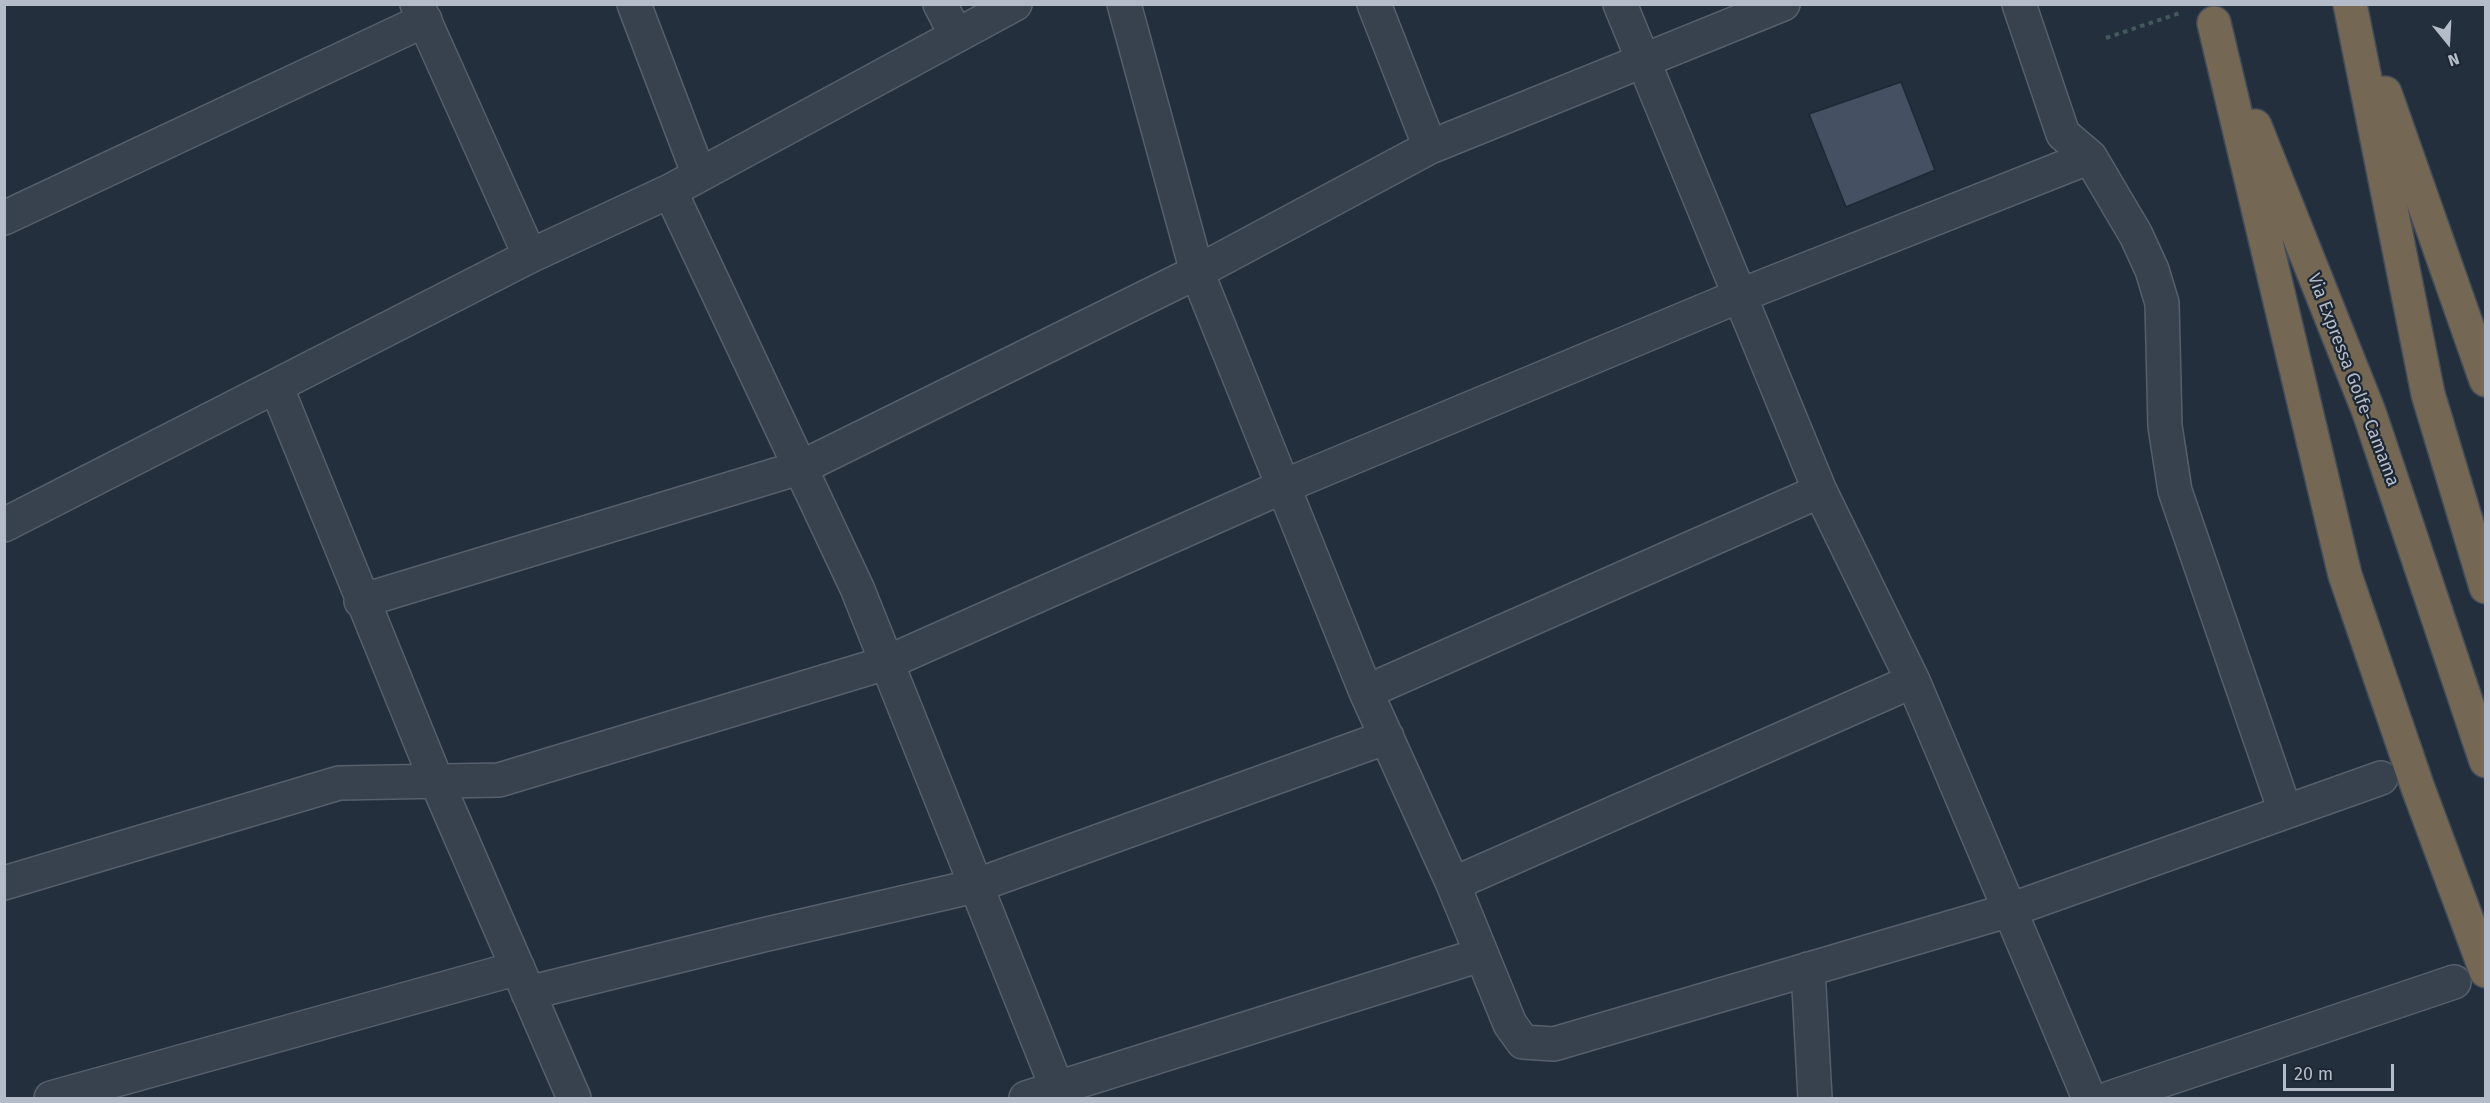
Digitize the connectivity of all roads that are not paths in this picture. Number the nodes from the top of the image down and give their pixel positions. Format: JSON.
{"nodes":[{"id":1,"x":634,"y":4,"type":"edge"},
{"id":2,"x":940,"y":4,"type":"edge"},
{"id":3,"x":1015,"y":4,"type":"edge"},
{"id":4,"x":1124,"y":4,"type":"edge"},
{"id":5,"x":1374,"y":4,"type":"edge"},
{"id":6,"x":1620,"y":4,"type":"edge"},
{"id":7,"x":1783,"y":4,"type":"edge"},
{"id":8,"x":2019,"y":4,"type":"edge"},
{"id":9,"x":2352,"y":4,"type":"edge"},
{"id":10,"x":421,"y":12,"type":"edge"},
{"id":11,"x":2202,"y":13,"type":"edge"},
{"id":12,"x":956,"y":35,"type":"junction"},
{"id":13,"x":1642,"y":62,"type":"junction"},
{"id":14,"x":1430,"y":147,"type":"junction"},
{"id":15,"x":2090,"y":157,"type":"junction"},
{"id":16,"x":699,"y":175,"type":"junction"},
{"id":17,"x":670,"y":191,"type":"junction"},
{"id":18,"x":4,"y":218,"type":"edge"},
{"id":19,"x":531,"y":256,"type":"junction"},
{"id":20,"x":1197,"y":272,"type":"junction"},
{"id":21,"x":1738,"y":296,"type":"junction"},
{"id":22,"x":2486,"y":380,"type":"edge"},
{"id":23,"x":276,"y":386,"type":"junction"},
{"id":24,"x":802,"y":467,"type":"junction"},
{"id":25,"x":1282,"y":488,"type":"junction"},
{"id":26,"x":1820,"y":491,"type":"junction"},
{"id":27,"x":4,"y":525,"type":"edge"},
{"id":28,"x":2486,"y":587,"type":"edge"},
{"id":29,"x":361,"y":601,"type":"junction"},
{"id":30,"x":886,"y":663,"type":"junction"},
{"id":31,"x":1913,"y":681,"type":"junction"},
{"id":32,"x":1366,"y":692,"type":"junction"},
{"id":33,"x":1387,"y":736,"type":"junction"},
{"id":34,"x":2486,"y":761,"type":"edge"},
{"id":35,"x":2382,"y":778,"type":"dead end"},
{"id":36,"x":436,"y":780,"type":"junction"},
{"id":37,"x":2285,"y":811,"type":"junction"},
{"id":38,"x":4,"y":883,"type":"edge"},
{"id":39,"x":1453,"y":884,"type":"junction"},
{"id":40,"x":975,"y":886,"type":"junction"},
{"id":41,"x":2010,"y":910,"type":"junction"},
{"id":42,"x":1479,"y":955,"type":"junction"},
{"id":43,"x":1808,"y":969,"type":"junction"},
{"id":44,"x":2486,"y":971,"type":"edge"},
{"id":45,"x":523,"y":981,"type":"junction"},
{"id":46,"x":2454,"y":982,"type":"dead end"},
{"id":47,"x":1060,"y":1094,"type":"edge"},
{"id":48,"x":51,"y":1098,"type":"edge"},
{"id":49,"x":574,"y":1098,"type":"edge"},
{"id":50,"x":1026,"y":1098,"type":"edge"},
{"id":51,"x":1815,"y":1098,"type":"edge"},
{"id":52,"x":2089,"y":1098,"type":"edge"},
{"id":53,"x":2110,"y":1098,"type":"edge"}],
"edges":[{"from":1,"to":16,"type":"street"},
{"from":2,"to":12,"type":"street"},
{"from":3,"to":12,"type":"street"},
{"from":4,"to":20,"type":"street"},
{"from":5,"to":14,"type":"street"},
{"from":6,"to":13,"type":"street"},
{"from":7,"to":13,"type":"street"},
{"from":8,"to":15,"type":"street"},
{"from":9,"to":22,"type":"highway"},
{"from":9,"to":28,"type":"highway"},
{"from":10,"to":18,"type":"street"},
{"from":10,"to":19,"type":"street"},
{"from":11,"to":34,"type":"highway","name":"Via Expressa Golfe-Camama"},
{"from":11,"to":44,"type":"highway"},
{"from":12,"to":16,"type":"street"},
{"from":13,"to":14,"type":"street"},
{"from":13,"to":21,"type":"street"},
{"from":14,"to":20,"type":"street"},
{"from":15,"to":21,"type":"street"},
{"from":15,"to":37,"type":"street"},
{"from":16,"to":17,"type":"street"},
{"from":17,"to":19,"type":"street"},
{"from":17,"to":24,"type":"street"},
{"from":19,"to":23,"type":"street"},
{"from":20,"to":24,"type":"street"},
{"from":20,"to":25,"type":"street"},
{"from":21,"to":25,"type":"street"},
{"from":21,"to":26,"type":"street"},
{"from":23,"to":27,"type":"street"},
{"from":23,"to":29,"type":"street"},
{"from":24,"to":29,"type":"street"},
{"from":24,"to":30,"type":"street"},
{"from":25,"to":30,"type":"street"},
{"from":25,"to":32,"type":"street"},
{"from":26,"to":31,"type":"street"},
{"from":26,"to":32,"type":"street"},
{"from":29,"to":36,"type":"street"},
{"from":30,"to":36,"type":"street"},
{"from":30,"to":40,"type":"street"},
{"from":31,"to":39,"type":"street"},
{"from":31,"to":41,"type":"street"},
{"from":32,"to":33,"type":"street"},
{"from":33,"to":39,"type":"street"},
{"from":33,"to":40,"type":"street"},
{"from":35,"to":37,"type":"street"},
{"from":36,"to":38,"type":"street"},
{"from":36,"to":45,"type":"street"},
{"from":37,"to":41,"type":"street"},
{"from":39,"to":42,"type":"street"},
{"from":40,"to":45,"type":"street"},
{"from":40,"to":47,"type":"street"},
{"from":41,"to":43,"type":"street"},
{"from":41,"to":52,"type":"street"},
{"from":42,"to":43,"type":"street"},
{"from":42,"to":47,"type":"street"},
{"from":43,"to":51,"type":"street"},
{"from":45,"to":48,"type":"street"},
{"from":45,"to":49,"type":"street"},
{"from":46,"to":53,"type":"street"},
{"from":47,"to":50,"type":"street"}]}
